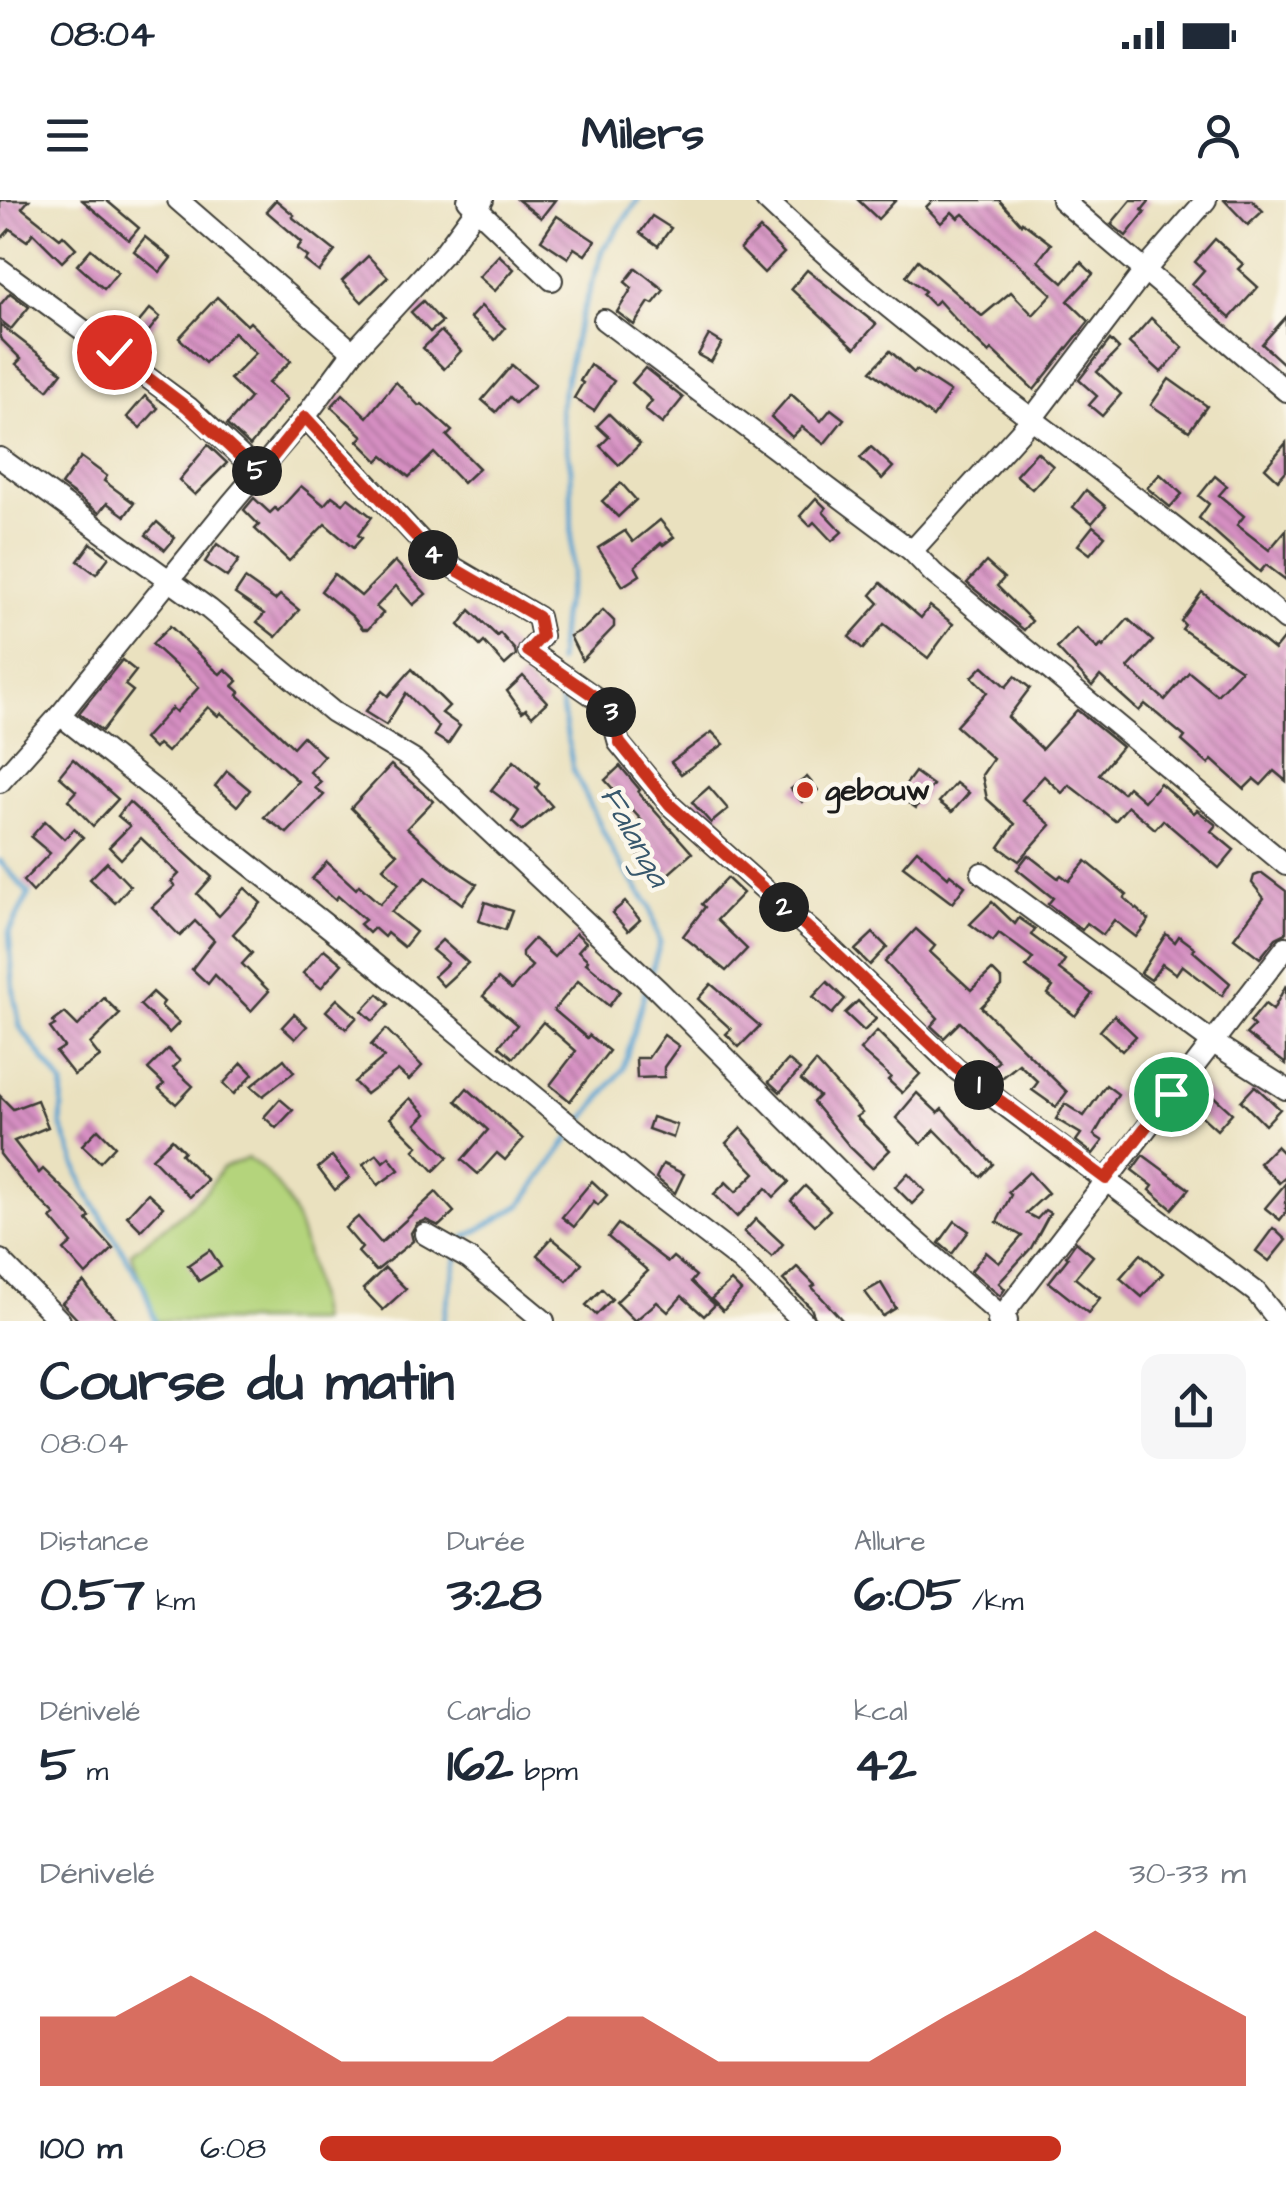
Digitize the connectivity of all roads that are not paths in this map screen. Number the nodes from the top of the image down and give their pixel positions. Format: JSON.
{"nodes":[{"id":1,"x":178,"y":200,"type":"edge"},
{"id":2,"x":766,"y":200,"type":"edge"},
{"id":3,"x":1062,"y":200,"type":"edge"},
{"id":4,"x":1206,"y":200,"type":"edge"},
{"id":5,"x":476,"y":202,"type":"edge"},
{"id":6,"x":0,"y":269,"type":"edge"},
{"id":7,"x":1146,"y":269,"type":"junction"},
{"id":8,"x":552,"y":280,"type":"dead end"},
{"id":9,"x":604,"y":320,"type":"dead end"},
{"id":10,"x":353,"y":352,"type":"junction"},
{"id":11,"x":1286,"y":392,"type":"edge"},
{"id":12,"x":305,"y":417,"type":"junction"},
{"id":13,"x":1031,"y":420,"type":"junction"},
{"id":14,"x":0,"y":458,"type":"edge"},
{"id":15,"x":259,"y":474,"type":"junction"},
{"id":16,"x":912,"y":551,"type":"junction"},
{"id":17,"x":171,"y":581,"type":"junction"},
{"id":18,"x":1286,"y":620,"type":"edge"},
{"id":19,"x":60,"y":715,"type":"junction"},
{"id":20,"x":0,"y":782,"type":"edge"},
{"id":21,"x":1286,"y":865,"type":"edge"},
{"id":22,"x":982,"y":872,"type":"dead end"},
{"id":23,"x":1286,"y":947,"type":"edge"},
{"id":24,"x":1212,"y":1042,"type":"junction"},
{"id":25,"x":1286,"y":1089,"type":"edge"},
{"id":26,"x":1106,"y":1179,"type":"junction"},
{"id":27,"x":425,"y":1234,"type":"dead end"},
{"id":28,"x":0,"y":1260,"type":"edge"},
{"id":29,"x":1002,"y":1320,"type":"edge"},
{"id":30,"x":60,"y":1321,"type":"edge"},
{"id":31,"x":544,"y":1321,"type":"edge"},
{"id":32,"x":804,"y":1321,"type":"edge"},
{"id":33,"x":1279,"y":1321,"type":"edge"}],
"edges":[{"from":1,"to":10,"type":"street"},
{"from":2,"to":13,"type":"street"},
{"from":3,"to":7,"type":"street"},
{"from":4,"to":7,"type":"street"},
{"from":5,"to":8,"type":"street"},
{"from":5,"to":10,"type":"street"},
{"from":6,"to":15,"type":"street"},
{"from":7,"to":11,"type":"street"},
{"from":7,"to":13,"type":"street"},
{"from":9,"to":16,"type":"street"},
{"from":10,"to":12,"type":"street"},
{"from":12,"to":15,"type":"street"},
{"from":12,"to":26,"type":"street"},
{"from":13,"to":16,"type":"street"},
{"from":13,"to":18,"type":"street"},
{"from":14,"to":17,"type":"street"},
{"from":15,"to":17,"type":"street"},
{"from":16,"to":21,"type":"street"},
{"from":17,"to":19,"type":"street"},
{"from":17,"to":29,"type":"street"},
{"from":19,"to":20,"type":"street"},
{"from":19,"to":32,"type":"street"},
{"from":22,"to":24,"type":"street"},
{"from":23,"to":24,"type":"street"},
{"from":24,"to":25,"type":"street"},
{"from":24,"to":26,"type":"street"},
{"from":26,"to":29,"type":"street"},
{"from":26,"to":33,"type":"street"},
{"from":27,"to":31,"type":"street"},
{"from":28,"to":30,"type":"street"}]}
